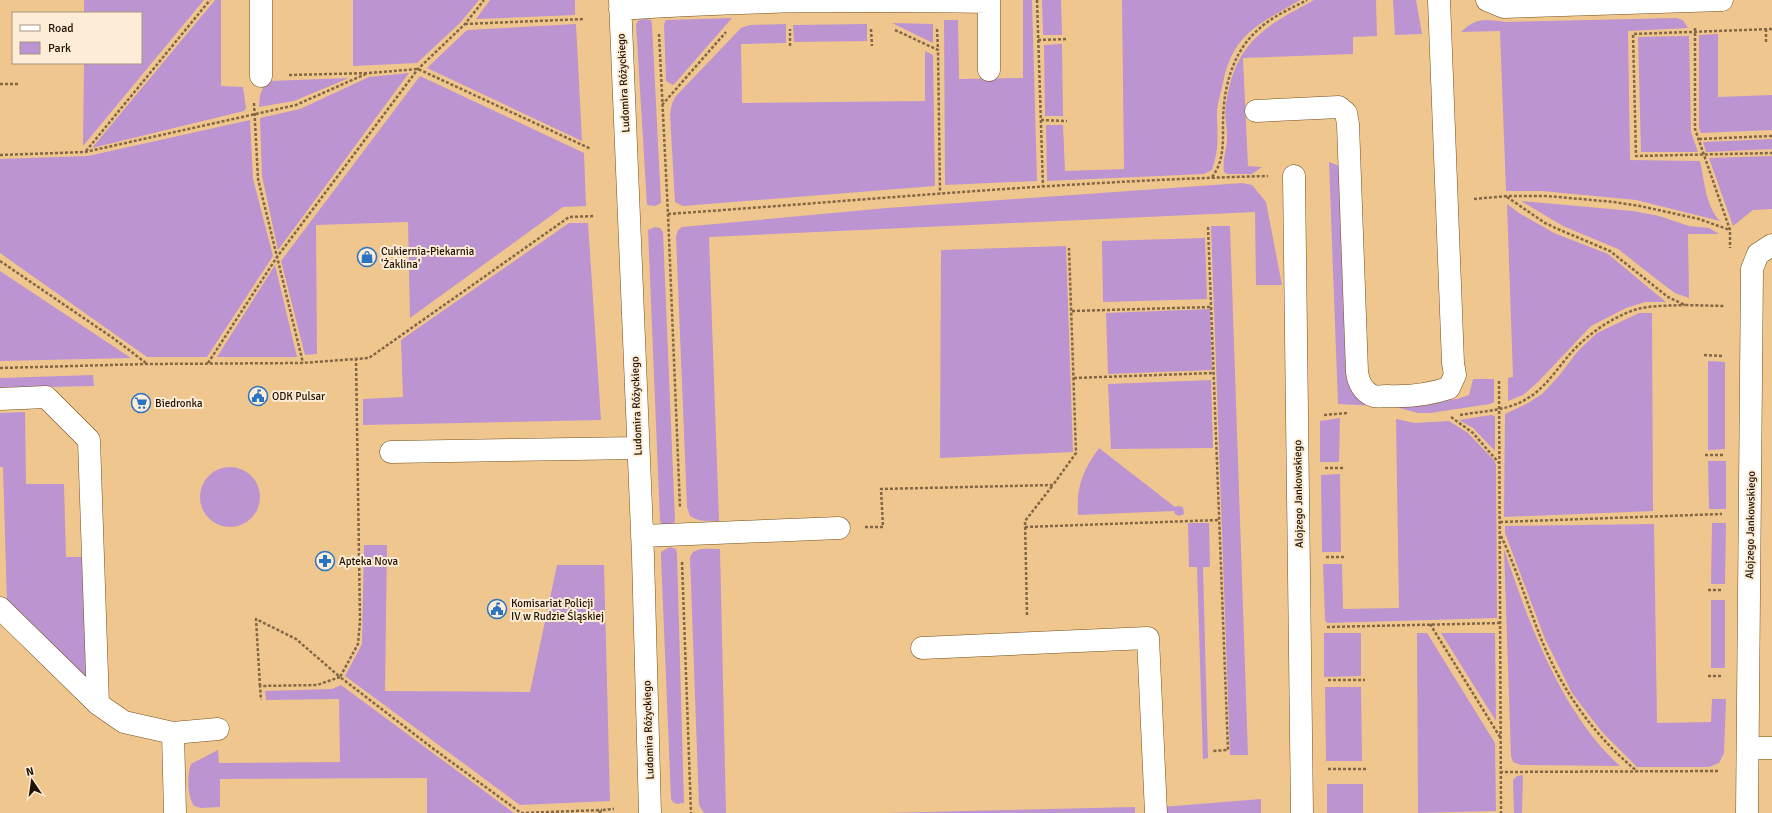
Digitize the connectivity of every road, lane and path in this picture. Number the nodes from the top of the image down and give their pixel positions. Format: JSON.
{"nodes":[{"id":1,"x":210,"y":0,"type":"edge"},
{"id":2,"x":261,"y":0,"type":"edge"},
{"id":3,"x":484,"y":0,"type":"edge"},
{"id":4,"x":1037,"y":0,"type":"edge"},
{"id":5,"x":1307,"y":0,"type":"edge"},
{"id":6,"x":1439,"y":0,"type":"edge"},
{"id":7,"x":1487,"y":0,"type":"edge"},
{"id":8,"x":1722,"y":0,"type":"edge"},
{"id":9,"x":989,"y":1,"type":"edge"},
{"id":10,"x":1695,"y":1,"type":"edge"},
{"id":11,"x":620,"y":4,"type":"edge"},
{"id":12,"x":657,"y":6,"type":"junction"},
{"id":13,"x":584,"y":19,"type":"dead end"},
{"id":14,"x":465,"y":24,"type":"junction"},
{"id":15,"x":790,"y":25,"type":"dead end"},
{"id":16,"x":871,"y":25,"type":"dead end"},
{"id":17,"x":891,"y":28,"type":"dead end"},
{"id":18,"x":728,"y":29,"type":"dead end"},
{"id":19,"x":1766,"y":29,"type":"junction"},
{"id":20,"x":1772,"y":29,"type":"edge"},
{"id":21,"x":1695,"y":32,"type":"junction"},
{"id":22,"x":1066,"y":39,"type":"dead end"},
{"id":23,"x":1038,"y":40,"type":"junction"},
{"id":24,"x":1766,"y":42,"type":"dead end"},
{"id":25,"x":790,"y":46,"type":"dead end"},
{"id":26,"x":872,"y":46,"type":"dead end"},
{"id":27,"x":418,"y":69,"type":"junction"},
{"id":28,"x":989,"y":70,"type":"dead end"},
{"id":29,"x":369,"y":73,"type":"junction"},
{"id":30,"x":261,"y":76,"type":"joint"},
{"id":31,"x":0,"y":84,"type":"edge"},
{"id":32,"x":18,"y":84,"type":"dead end"},
{"id":33,"x":662,"y":105,"type":"junction"},
{"id":34,"x":1256,"y":110,"type":"dead end"},
{"id":35,"x":254,"y":114,"type":"junction"},
{"id":36,"x":1041,"y":120,"type":"junction"},
{"id":37,"x":1067,"y":121,"type":"dead end"},
{"id":38,"x":1772,"y":136,"type":"edge"},
{"id":39,"x":1698,"y":139,"type":"junction"},
{"id":40,"x":591,"y":149,"type":"dead end"},
{"id":41,"x":85,"y":152,"type":"junction"},
{"id":42,"x":1772,"y":153,"type":"edge"},
{"id":43,"x":0,"y":155,"type":"edge"},
{"id":44,"x":1704,"y":156,"type":"junction"},
{"id":45,"x":1294,"y":176,"type":"joint"},
{"id":46,"x":1212,"y":178,"type":"junction"},
{"id":47,"x":1042,"y":187,"type":"junction"},
{"id":48,"x":940,"y":193,"type":"junction"},
{"id":49,"x":1507,"y":196,"type":"junction"},
{"id":50,"x":1467,"y":198,"type":"dead end"},
{"id":51,"x":668,"y":214,"type":"junction"},
{"id":52,"x":595,"y":216,"type":"dead end"},
{"id":53,"x":1208,"y":228,"type":"dead end"},
{"id":54,"x":1730,"y":230,"type":"junction"},
{"id":55,"x":1772,"y":245,"type":"edge"},
{"id":56,"x":1069,"y":248,"type":"dead end"},
{"id":57,"x":1730,"y":253,"type":"dead end"},
{"id":58,"x":277,"y":257,"type":"junction"},
{"id":59,"x":0,"y":261,"type":"edge"},
{"id":60,"x":1685,"y":305,"type":"junction"},
{"id":61,"x":1730,"y":306,"type":"dead end"},
{"id":62,"x":1211,"y":307,"type":"junction"},
{"id":63,"x":1072,"y":311,"type":"junction"},
{"id":64,"x":1704,"y":355,"type":"dead end"},
{"id":65,"x":1729,"y":356,"type":"dead end"},
{"id":66,"x":356,"y":358,"type":"junction"},
{"id":67,"x":208,"y":363,"type":"junction"},
{"id":68,"x":303,"y":363,"type":"junction"},
{"id":69,"x":147,"y":364,"type":"junction"},
{"id":70,"x":0,"y":368,"type":"edge"},
{"id":71,"x":1214,"y":373,"type":"junction"},
{"id":72,"x":1074,"y":378,"type":"junction"},
{"id":73,"x":1498,"y":381,"type":"dead end"},
{"id":74,"x":0,"y":399,"type":"edge"},
{"id":75,"x":1499,"y":409,"type":"junction"},
{"id":76,"x":1354,"y":412,"type":"dead end"},
{"id":77,"x":1297,"y":415,"type":"junction"},
{"id":78,"x":638,"y":448,"type":"junction"},
{"id":79,"x":391,"y":452,"type":"dead end"},
{"id":80,"x":1730,"y":454,"type":"dead end"},
{"id":81,"x":1705,"y":455,"type":"dead end"},
{"id":82,"x":1499,"y":463,"type":"junction"},
{"id":83,"x":1322,"y":468,"type":"dead end"},
{"id":84,"x":1345,"y":468,"type":"dead end"},
{"id":85,"x":1053,"y":485,"type":"junction"},
{"id":86,"x":1730,"y":514,"type":"dead end"},
{"id":87,"x":1219,"y":520,"type":"junction"},
{"id":88,"x":1500,"y":522,"type":"junction"},
{"id":89,"x":1025,"y":527,"type":"junction"},
{"id":90,"x":839,"y":528,"type":"joint"},
{"id":91,"x":681,"y":534,"type":"junction"},
{"id":92,"x":1500,"y":534,"type":"junction"},
{"id":93,"x":642,"y":536,"type":"junction"},
{"id":94,"x":1324,"y":557,"type":"dead end"},
{"id":95,"x":1346,"y":557,"type":"dead end"},
{"id":96,"x":1708,"y":590,"type":"dead end"},
{"id":97,"x":1722,"y":590,"type":"dead end"},
{"id":98,"x":0,"y":608,"type":"edge"},
{"id":99,"x":1501,"y":622,"type":"junction"},
{"id":100,"x":1430,"y":624,"type":"junction"},
{"id":101,"x":1325,"y":627,"type":"dead end"},
{"id":102,"x":1028,"y":644,"type":"junction"},
{"id":103,"x":922,"y":648,"type":"dead end"},
{"id":104,"x":340,"y":677,"type":"junction"},
{"id":105,"x":1327,"y":680,"type":"dead end"},
{"id":106,"x":1365,"y":680,"type":"dead end"},
{"id":107,"x":260,"y":686,"type":"junction"},
{"id":108,"x":261,"y":700,"type":"dead end"},
{"id":109,"x":98,"y":704,"type":"junction"},
{"id":110,"x":218,"y":729,"type":"dead end"},
{"id":111,"x":173,"y":733,"type":"junction"},
{"id":112,"x":1500,"y":737,"type":"junction"},
{"id":113,"x":1748,"y":748,"type":"junction"},
{"id":114,"x":1772,"y":748,"type":"edge"},
{"id":115,"x":1212,"y":751,"type":"dead end"},
{"id":116,"x":1321,"y":769,"type":"dead end"},
{"id":117,"x":1366,"y":769,"type":"dead end"},
{"id":118,"x":1722,"y":771,"type":"dead end"},
{"id":119,"x":1500,"y":772,"type":"junction"},
{"id":120,"x":1638,"y":772,"type":"junction"},
{"id":121,"x":614,"y":809,"type":"dead end"},
{"id":122,"x":602,"y":810,"type":"junction"},
{"id":123,"x":175,"y":813,"type":"edge"},
{"id":124,"x":521,"y":813,"type":"edge"},
{"id":125,"x":599,"y":813,"type":"edge"},
{"id":126,"x":650,"y":813,"type":"edge"},
{"id":127,"x":691,"y":813,"type":"edge"},
{"id":128,"x":1156,"y":813,"type":"edge"},
{"id":129,"x":1302,"y":813,"type":"edge"},
{"id":130,"x":1501,"y":813,"type":"edge"},
{"id":131,"x":1747,"y":813,"type":"edge"}],
"edges":[{"from":1,"to":41,"type":"path"},
{"from":2,"to":30,"type":"street"},
{"from":3,"to":14,"type":"path"},
{"from":4,"to":23,"type":"path"},
{"from":5,"to":46,"type":"path"},
{"from":6,"to":34,"type":"street"},
{"from":7,"to":10,"type":"street"},
{"from":8,"to":10,"type":"street"},
{"from":9,"to":12,"type":"street"},
{"from":9,"to":28,"type":"street"},
{"from":10,"to":21,"type":"path"},
{"from":11,"to":12,"type":"street"},
{"from":11,"to":78,"type":"street","name":"Ludomira Różyckiego"},
{"from":12,"to":33,"type":"path"},
{"from":13,"to":14,"type":"path"},
{"from":14,"to":27,"type":"path"},
{"from":15,"to":25,"type":"path"},
{"from":16,"to":26,"type":"path"},
{"from":17,"to":48,"type":"path"},
{"from":18,"to":33,"type":"path"},
{"from":19,"to":20,"type":"path"},
{"from":19,"to":21,"type":"path"},
{"from":19,"to":24,"type":"path"},
{"from":21,"to":39,"type":"path"},
{"from":21,"to":44,"type":"path"},
{"from":22,"to":23,"type":"path"},
{"from":23,"to":36,"type":"path"},
{"from":27,"to":29,"type":"path"},
{"from":27,"to":40,"type":"path"},
{"from":27,"to":58,"type":"path"},
{"from":29,"to":30,"type":"path"},
{"from":29,"to":35,"type":"path"},
{"from":31,"to":32,"type":"path"},
{"from":33,"to":51,"type":"path"},
{"from":35,"to":41,"type":"path"},
{"from":35,"to":58,"type":"path"},
{"from":36,"to":37,"type":"path"},
{"from":36,"to":47,"type":"path"},
{"from":38,"to":39,"type":"path"},
{"from":39,"to":44,"type":"path"},
{"from":41,"to":43,"type":"path"},
{"from":42,"to":44,"type":"path"},
{"from":44,"to":54,"type":"path"},
{"from":45,"to":46,"type":"path"},
{"from":45,"to":77,"type":"street","name":"Alojzego Jankowskiego"},
{"from":46,"to":47,"type":"path"},
{"from":47,"to":48,"type":"path"},
{"from":48,"to":51,"type":"path"},
{"from":49,"to":50,"type":"path"},
{"from":49,"to":54,"type":"path"},
{"from":49,"to":60,"type":"path"},
{"from":51,"to":91,"type":"path"},
{"from":52,"to":66,"type":"path"},
{"from":53,"to":62,"type":"path"},
{"from":54,"to":57,"type":"path"},
{"from":55,"to":113,"type":"street","name":"Alojzego Jankowskiego"},
{"from":56,"to":63,"type":"path"},
{"from":58,"to":67,"type":"path"},
{"from":58,"to":68,"type":"path"},
{"from":59,"to":69,"type":"path"},
{"from":60,"to":61,"type":"path"},
{"from":60,"to":75,"type":"path"},
{"from":62,"to":63,"type":"path"},
{"from":62,"to":71,"type":"path"},
{"from":63,"to":72,"type":"path"},
{"from":64,"to":65,"type":"path"},
{"from":66,"to":68,"type":"path"},
{"from":66,"to":104,"type":"path"},
{"from":67,"to":68,"type":"path"},
{"from":67,"to":69,"type":"path"},
{"from":69,"to":70,"type":"path"},
{"from":71,"to":72,"type":"path"},
{"from":71,"to":87,"type":"path"},
{"from":72,"to":85,"type":"path"},
{"from":73,"to":75,"type":"path"},
{"from":74,"to":109,"type":"street"},
{"from":75,"to":82,"type":"path"},
{"from":75,"to":82,"type":"path"},
{"from":76,"to":77,"type":"path"},
{"from":77,"to":129,"type":"street","name":"Alojzego Jankowskiego"},
{"from":78,"to":79,"type":"street"},
{"from":78,"to":93,"type":"street","name":"Ludomira Różyckiego"},
{"from":80,"to":81,"type":"path"},
{"from":82,"to":88,"type":"path"},
{"from":83,"to":84,"type":"path"},
{"from":85,"to":89,"type":"path"},
{"from":85,"to":90,"type":"path"},
{"from":86,"to":88,"type":"path"},
{"from":87,"to":89,"type":"path"},
{"from":87,"to":115,"type":"path"},
{"from":88,"to":92,"type":"path"},
{"from":89,"to":102,"type":"path"},
{"from":90,"to":91,"type":"street"},
{"from":91,"to":93,"type":"street"},
{"from":91,"to":127,"type":"path"},
{"from":92,"to":99,"type":"path"},
{"from":92,"to":120,"type":"path"},
{"from":93,"to":126,"type":"street","name":"Ludomira Różyckiego"},
{"from":94,"to":95,"type":"path"},
{"from":96,"to":97,"type":"path"},
{"from":98,"to":109,"type":"street"},
{"from":99,"to":100,"type":"path"},
{"from":99,"to":112,"type":"path"},
{"from":100,"to":101,"type":"path"},
{"from":100,"to":112,"type":"path"},
{"from":102,"to":103,"type":"street"},
{"from":102,"to":128,"type":"street"},
{"from":104,"to":107,"type":"path"},
{"from":104,"to":107,"type":"path"},
{"from":104,"to":124,"type":"path"},
{"from":105,"to":106,"type":"path"},
{"from":107,"to":108,"type":"path"},
{"from":109,"to":111,"type":"street"},
{"from":110,"to":111,"type":"street"},
{"from":111,"to":123,"type":"street"},
{"from":112,"to":119,"type":"path"},
{"from":113,"to":114,"type":"street"},
{"from":113,"to":131,"type":"street","name":"Alojzego Jankowskiego"},
{"from":116,"to":117,"type":"path"},
{"from":118,"to":120,"type":"path"},
{"from":119,"to":120,"type":"path"},
{"from":119,"to":130,"type":"path"},
{"from":121,"to":122,"type":"path"},
{"from":122,"to":124,"type":"path"},
{"from":122,"to":125,"type":"path"}]}
